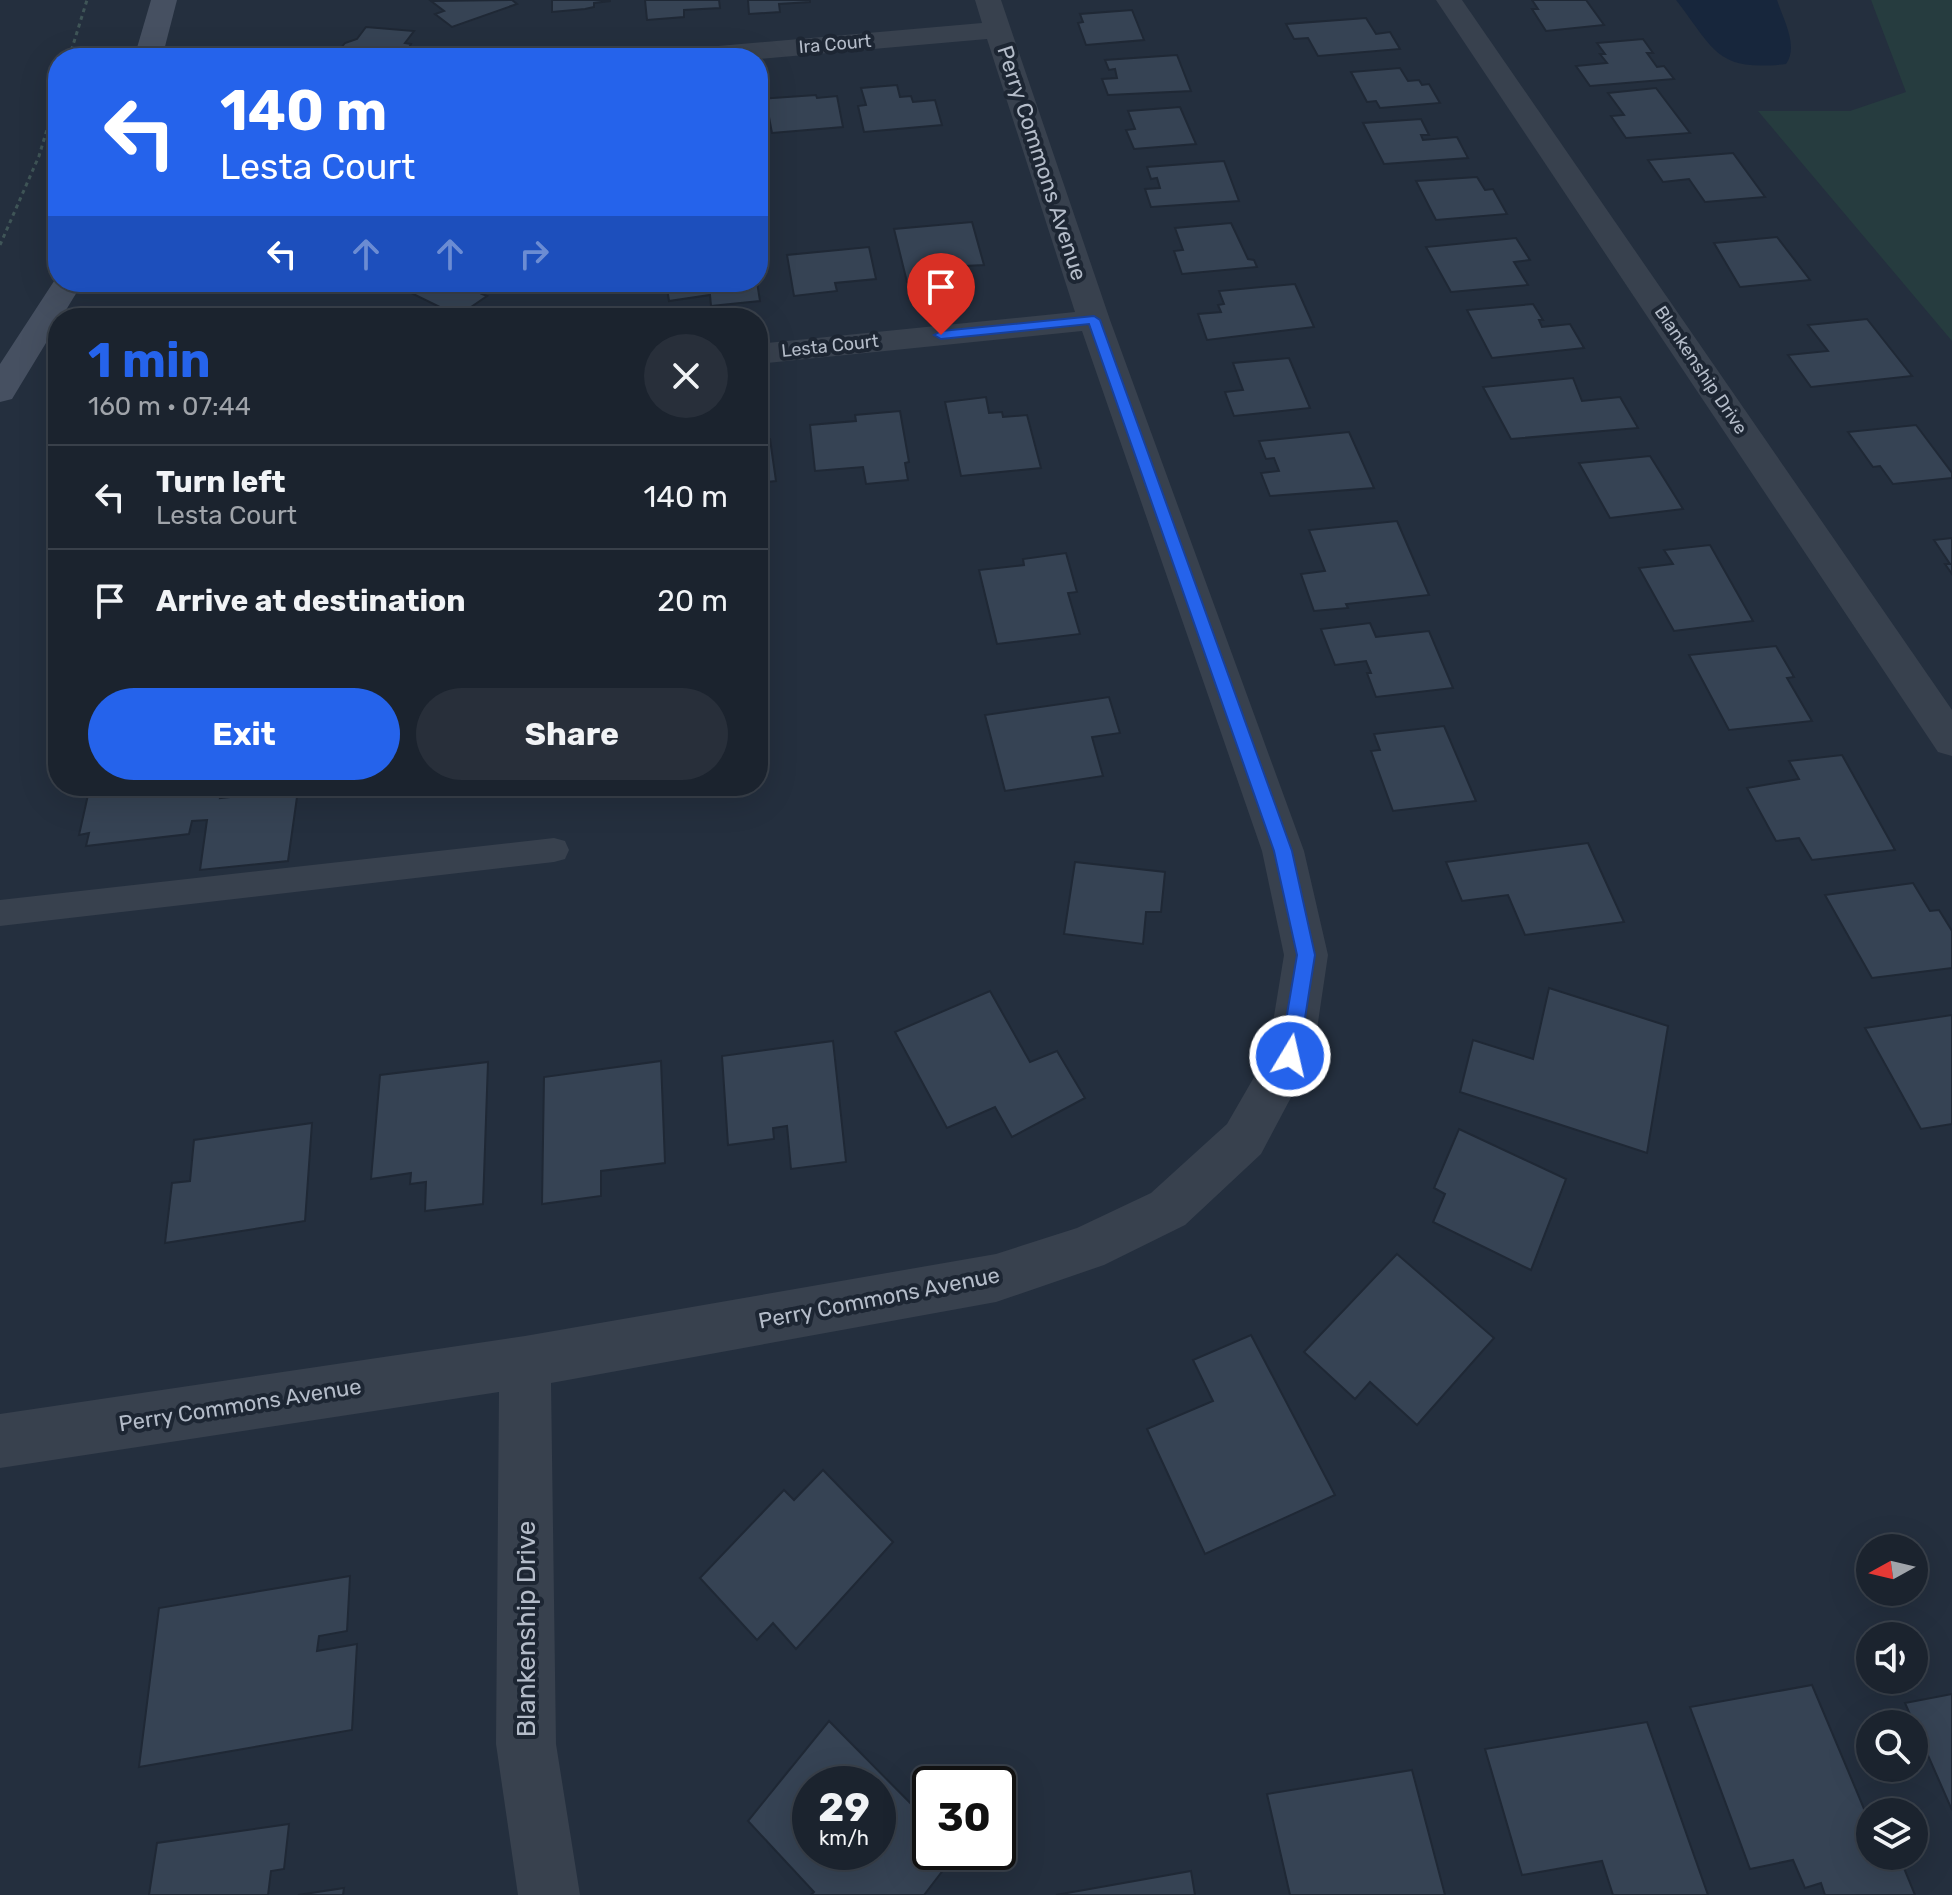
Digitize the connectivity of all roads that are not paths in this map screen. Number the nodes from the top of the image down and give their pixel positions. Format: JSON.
{"nodes":[{"id":1,"x":164,"y":0,"type":"edge"},
{"id":2,"x":1449,"y":0,"type":"edge"},
{"id":3,"x":993,"y":15,"type":"edge"},
{"id":4,"x":151,"y":48,"type":"edge"},
{"id":5,"x":747,"y":48,"type":"edge"},
{"id":6,"x":48,"y":313,"type":"edge"},
{"id":7,"x":1094,"y":320,"type":"junction"},
{"id":8,"x":768,"y":353,"type":"edge"},
{"id":9,"x":0,"y":391,"type":"edge"},
{"id":10,"x":1952,"y":741,"type":"edge"},
{"id":11,"x":554,"y":850,"type":"dead end"},
{"id":12,"x":0,"y":913,"type":"edge"},
{"id":13,"x":525,"y":1362,"type":"junction"},
{"id":14,"x":0,"y":1441,"type":"edge"},
{"id":15,"x":549,"y":1895,"type":"edge"}],
"edges":[{"from":1,"to":4,"type":"main road"},
{"from":2,"to":10,"type":"street","name":"Blankenship Drive"},
{"from":3,"to":5,"type":"street","name":"Ira Court"},
{"from":3,"to":7,"type":"street","name":"Perry Commons Avenue"},
{"from":6,"to":9,"type":"main road"},
{"from":7,"to":8,"type":"street","name":"Lesta Court"},
{"from":7,"to":13,"type":"street","name":"Perry Commons Avenue"},
{"from":11,"to":12,"type":"lane"},
{"from":13,"to":14,"type":"street","name":"Perry Commons Avenue"},
{"from":13,"to":15,"type":"street","name":"Blankenship Drive"}]}
